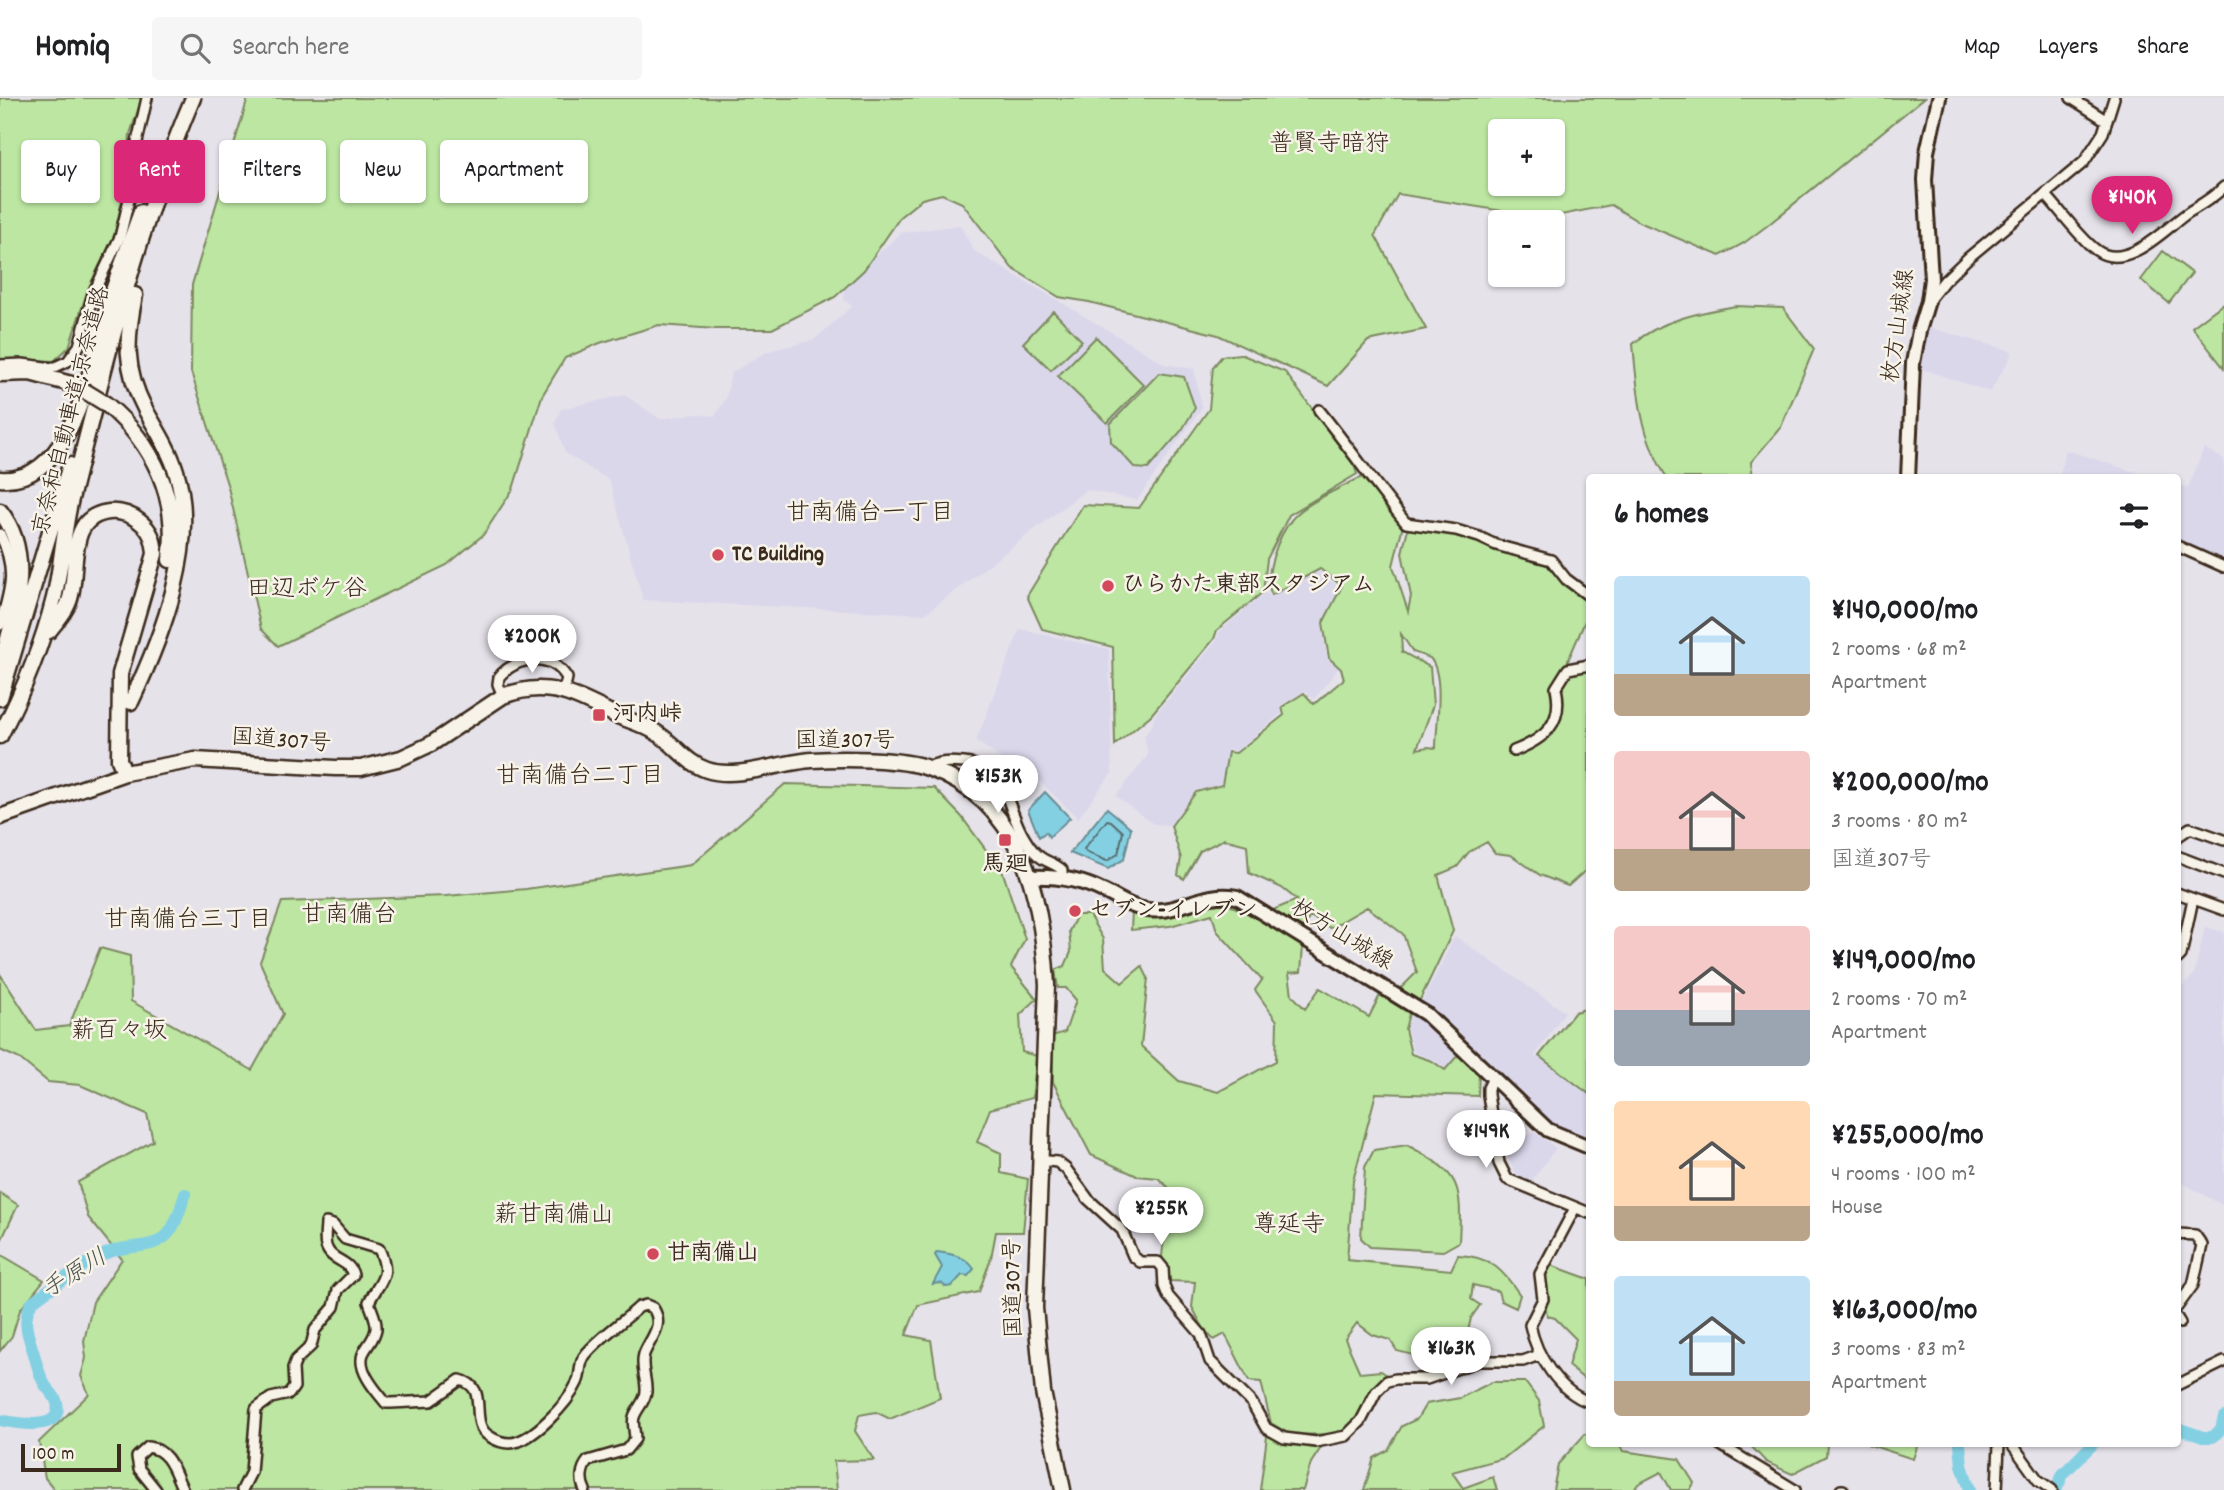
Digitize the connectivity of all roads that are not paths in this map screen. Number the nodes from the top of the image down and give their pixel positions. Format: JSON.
{"nodes":[{"id":1,"x":147,"y":98,"type":"edge"},
{"id":2,"x":186,"y":98,"type":"edge"},
{"id":3,"x":193,"y":98,"type":"edge"},
{"id":4,"x":1939,"y":98,"type":"edge"},
{"id":5,"x":2071,"y":98,"type":"edge"},
{"id":6,"x":2115,"y":98,"type":"edge"},
{"id":7,"x":2107,"y":121,"type":"junction"},
{"id":8,"x":171,"y":140,"type":"edge"},
{"id":9,"x":175,"y":140,"type":"edge"},
{"id":10,"x":2224,"y":187,"type":"edge"},
{"id":11,"x":2045,"y":194,"type":"junction"},
{"id":12,"x":148,"y":203,"type":"edge"},
{"id":13,"x":149,"y":203,"type":"edge"},
{"id":14,"x":149,"y":203,"type":"edge"},
{"id":15,"x":149,"y":203,"type":"edge"},
{"id":16,"x":1928,"y":301,"type":"junction"},
{"id":17,"x":0,"y":365,"type":"edge"},
{"id":18,"x":0,"y":374,"type":"edge"},
{"id":19,"x":0,"y":380,"type":"edge"},
{"id":20,"x":75,"y":389,"type":"junction"},
{"id":21,"x":1319,"y":410,"type":"dead end"},
{"id":22,"x":1908,"y":474,"type":"edge"},
{"id":23,"x":0,"y":480,"type":"edge"},
{"id":24,"x":0,"y":511,"type":"edge"},
{"id":25,"x":0,"y":534,"type":"edge"},
{"id":26,"x":2181,"y":548,"type":"edge"},
{"id":27,"x":2224,"y":568,"type":"edge"},
{"id":28,"x":1586,"y":594,"type":"edge"},
{"id":29,"x":0,"y":625,"type":"edge"},
{"id":30,"x":39,"y":644,"type":"junction"},
{"id":31,"x":1586,"y":666,"type":"edge"},
{"id":32,"x":0,"y":668,"type":"edge"},
{"id":33,"x":564,"y":691,"type":"junction"},
{"id":34,"x":503,"y":696,"type":"junction"},
{"id":35,"x":0,"y":698,"type":"edge"},
{"id":36,"x":126,"y":704,"type":"junction"},
{"id":37,"x":0,"y":736,"type":"edge"},
{"id":38,"x":1514,"y":751,"type":"dead end"},
{"id":39,"x":927,"y":768,"type":"junction"},
{"id":40,"x":125,"y":773,"type":"junction"},
{"id":41,"x":0,"y":817,"type":"edge"},
{"id":42,"x":2181,"y":834,"type":"edge"},
{"id":43,"x":2224,"y":840,"type":"edge"},
{"id":44,"x":2181,"y":858,"type":"edge"},
{"id":45,"x":2224,"y":874,"type":"edge"},
{"id":46,"x":1030,"y":877,"type":"junction"},
{"id":47,"x":1062,"y":878,"type":"junction"},
{"id":48,"x":2181,"y":894,"type":"edge"},
{"id":49,"x":2193,"y":899,"type":"junction"},
{"id":50,"x":2224,"y":909,"type":"edge"},
{"id":51,"x":2181,"y":929,"type":"edge"},
{"id":52,"x":2181,"y":954,"type":"edge"},
{"id":53,"x":1493,"y":1078,"type":"junction"},
{"id":54,"x":1586,"y":1146,"type":"edge"},
{"id":55,"x":1048,"y":1161,"type":"dead end"},
{"id":56,"x":1575,"y":1208,"type":"junction"},
{"id":57,"x":1586,"y":1212,"type":"edge"},
{"id":58,"x":2181,"y":1234,"type":"edge"},
{"id":59,"x":2181,"y":1309,"type":"edge"},
{"id":60,"x":1539,"y":1355,"type":"junction"},
{"id":61,"x":2224,"y":1362,"type":"edge"},
{"id":62,"x":2181,"y":1383,"type":"edge"},
{"id":63,"x":1586,"y":1400,"type":"edge"},
{"id":64,"x":1724,"y":1447,"type":"edge"},
{"id":65,"x":1999,"y":1447,"type":"edge"},
{"id":66,"x":2014,"y":1447,"type":"edge"},
{"id":67,"x":2049,"y":1489,"type":"edge"},
{"id":68,"x":156,"y":1490,"type":"edge"},
{"id":69,"x":183,"y":1490,"type":"edge"},
{"id":70,"x":242,"y":1490,"type":"edge"},
{"id":71,"x":585,"y":1490,"type":"edge"},
{"id":72,"x":1063,"y":1490,"type":"edge"},
{"id":73,"x":1795,"y":1490,"type":"edge"},
{"id":74,"x":1997,"y":1490,"type":"edge"}],
"edges":[{"from":1,"to":17,"type":"street"},
{"from":2,"to":8,"type":"highway","name":"京奈和自動車道;京奈道路"},
{"from":3,"to":9,"type":"highway","name":"京奈和自動車道;京奈道路"},
{"from":4,"to":16,"type":"main road","name":"枚方山城線"},
{"from":5,"to":7,"type":"street"},
{"from":6,"to":7,"type":"street"},
{"from":7,"to":11,"type":"street"},
{"from":10,"to":11,"type":"street"},
{"from":11,"to":16,"type":"street"},
{"from":12,"to":23,"type":"highway"},
{"from":13,"to":30,"type":"highway","name":"京奈和自動車道;京奈道路"},
{"from":14,"to":35,"type":"highway","name":"京奈和自動車道;京奈道路"},
{"from":15,"to":36,"type":"highway"},
{"from":16,"to":22,"type":"main road","name":"枚方山城線"},
{"from":18,"to":20,"type":"highway"},
{"from":19,"to":20,"type":"highway"},
{"from":20,"to":36,"type":"highway"},
{"from":21,"to":28,"type":"street"},
{"from":24,"to":32,"type":"highway"},
{"from":25,"to":29,"type":"street"},
{"from":26,"to":27,"type":"street"},
{"from":30,"to":36,"type":"highway"},
{"from":30,"to":37,"type":"highway","name":"京奈和自動車道;京奈道路"},
{"from":31,"to":38,"type":"street"},
{"from":33,"to":34,"type":"highway","name":"国道307号"},
{"from":33,"to":34,"type":"street"},
{"from":33,"to":39,"type":"highway","name":"国道307号"},
{"from":34,"to":40,"type":"highway","name":"国道307号"},
{"from":36,"to":40,"type":"highway"},
{"from":39,"to":46,"type":"highway","name":"国道307号"},
{"from":39,"to":47,"type":"street"},
{"from":40,"to":41,"type":"highway","name":"国道307号"},
{"from":42,"to":43,"type":"street"},
{"from":44,"to":45,"type":"street"},
{"from":46,"to":47,"type":"main road","name":"枚方山城線"},
{"from":46,"to":72,"type":"highway","name":"国道307号"},
{"from":47,"to":53,"type":"main road","name":"枚方山城線"},
{"from":48,"to":49,"type":"street"},
{"from":49,"to":50,"type":"street"},
{"from":49,"to":51,"type":"street"},
{"from":51,"to":52,"type":"street"},
{"from":53,"to":54,"type":"main road","name":"枚方山城線"},
{"from":53,"to":56,"type":"street"},
{"from":55,"to":60,"type":"street"},
{"from":56,"to":57,"type":"street"},
{"from":56,"to":60,"type":"street"},
{"from":58,"to":59,"type":"street"},
{"from":60,"to":63,"type":"street"},
{"from":61,"to":62,"type":"street"},
{"from":64,"to":73,"type":"street"},
{"from":65,"to":74,"type":"street"},
{"from":66,"to":67,"type":"street"},
{"from":68,"to":69,"type":"street"},
{"from":70,"to":71,"type":"street"}]}
